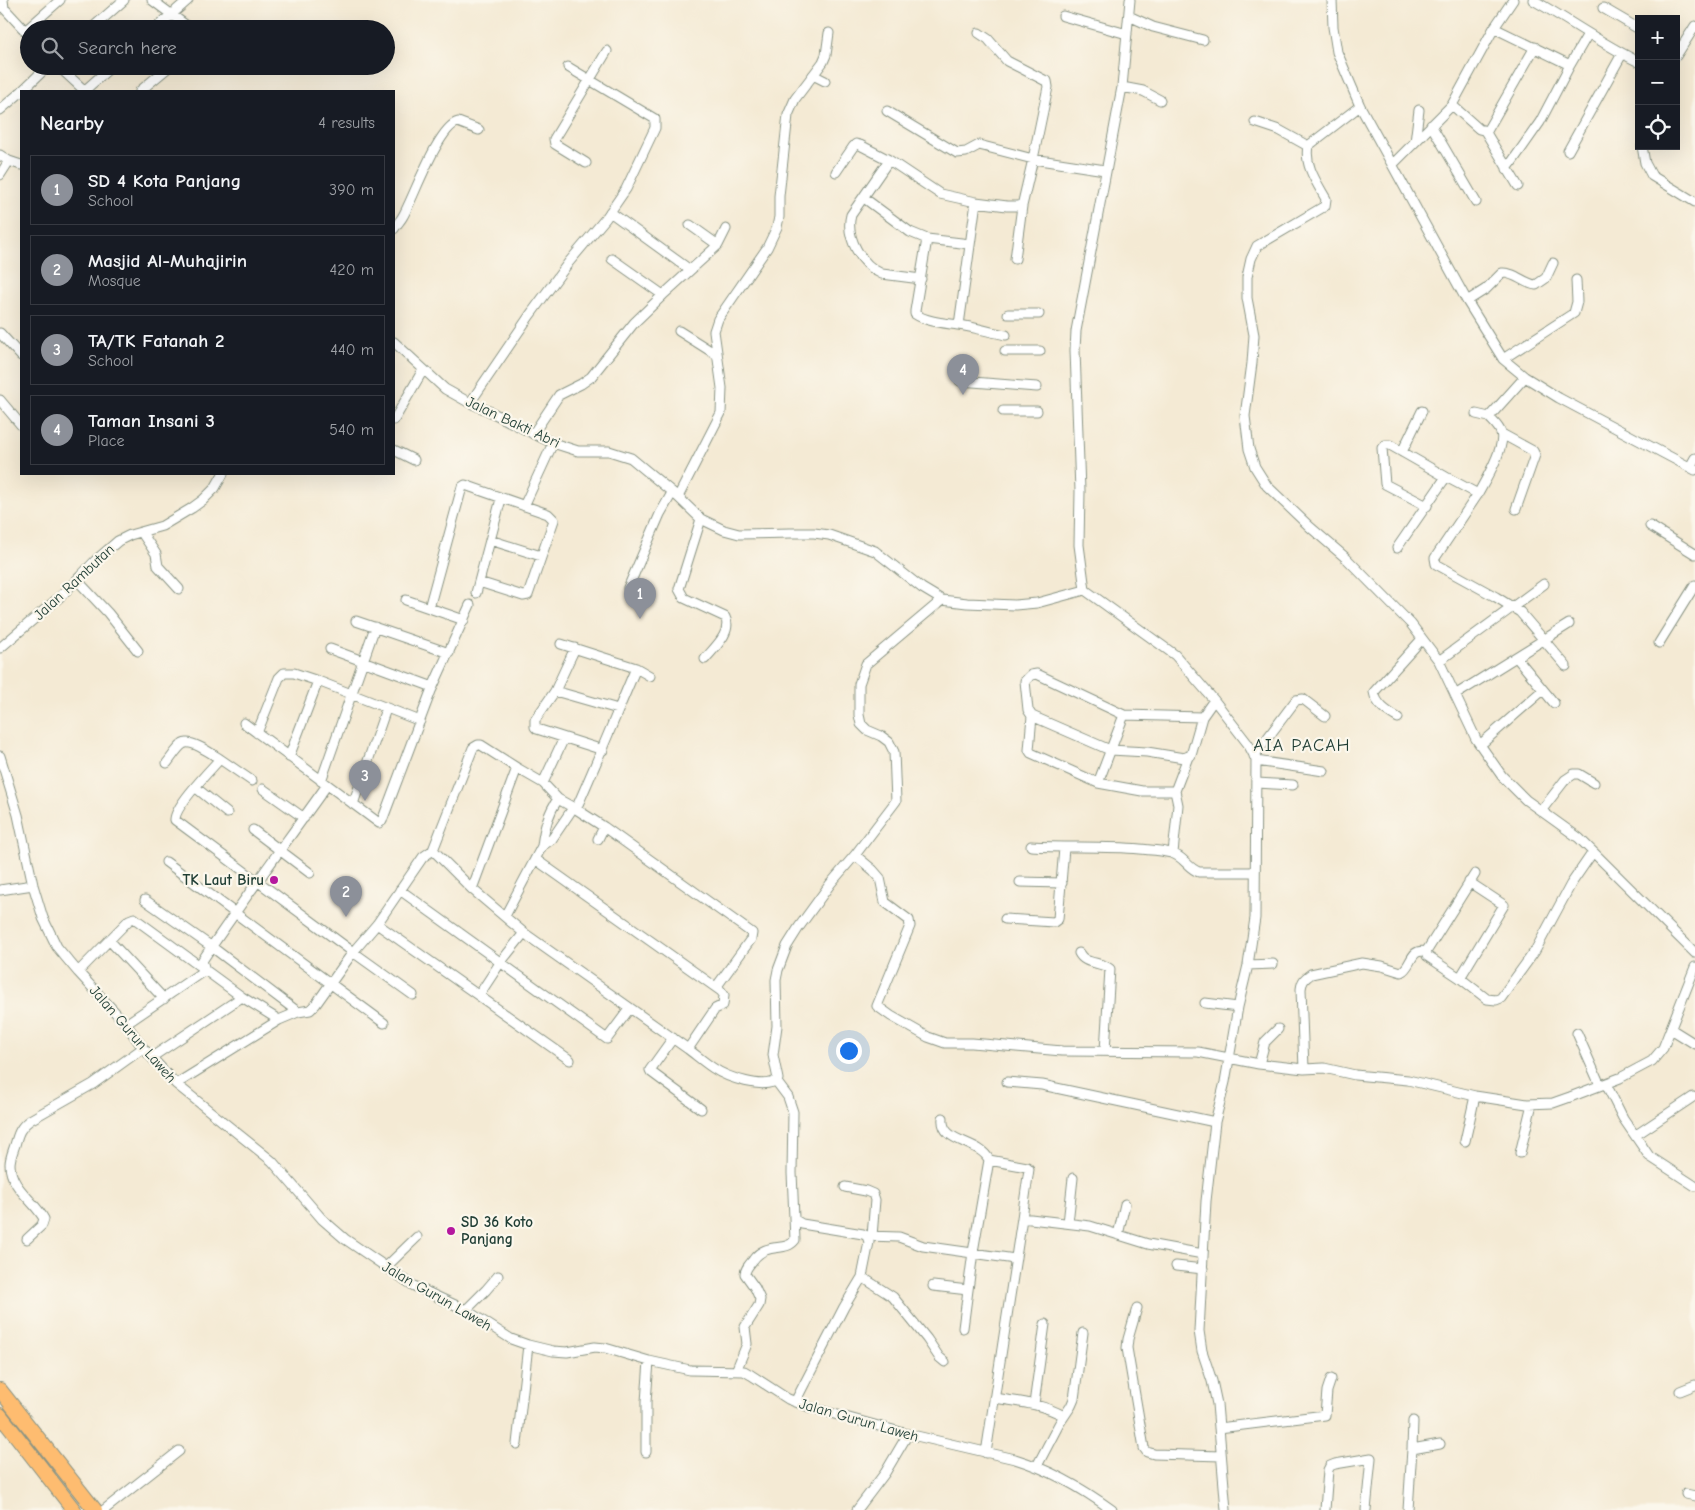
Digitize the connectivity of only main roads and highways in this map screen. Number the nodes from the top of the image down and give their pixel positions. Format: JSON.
{"nodes":[{"id":1,"x":0,"y":1390,"type":"edge"},
{"id":2,"x":0,"y":1415,"type":"edge"},
{"id":3,"x":74,"y":1510,"type":"edge"},
{"id":4,"x":95,"y":1510,"type":"edge"}],
"edges":[{"from":1,"to":4,"type":"highway"},
{"from":2,"to":3,"type":"highway"}]}
